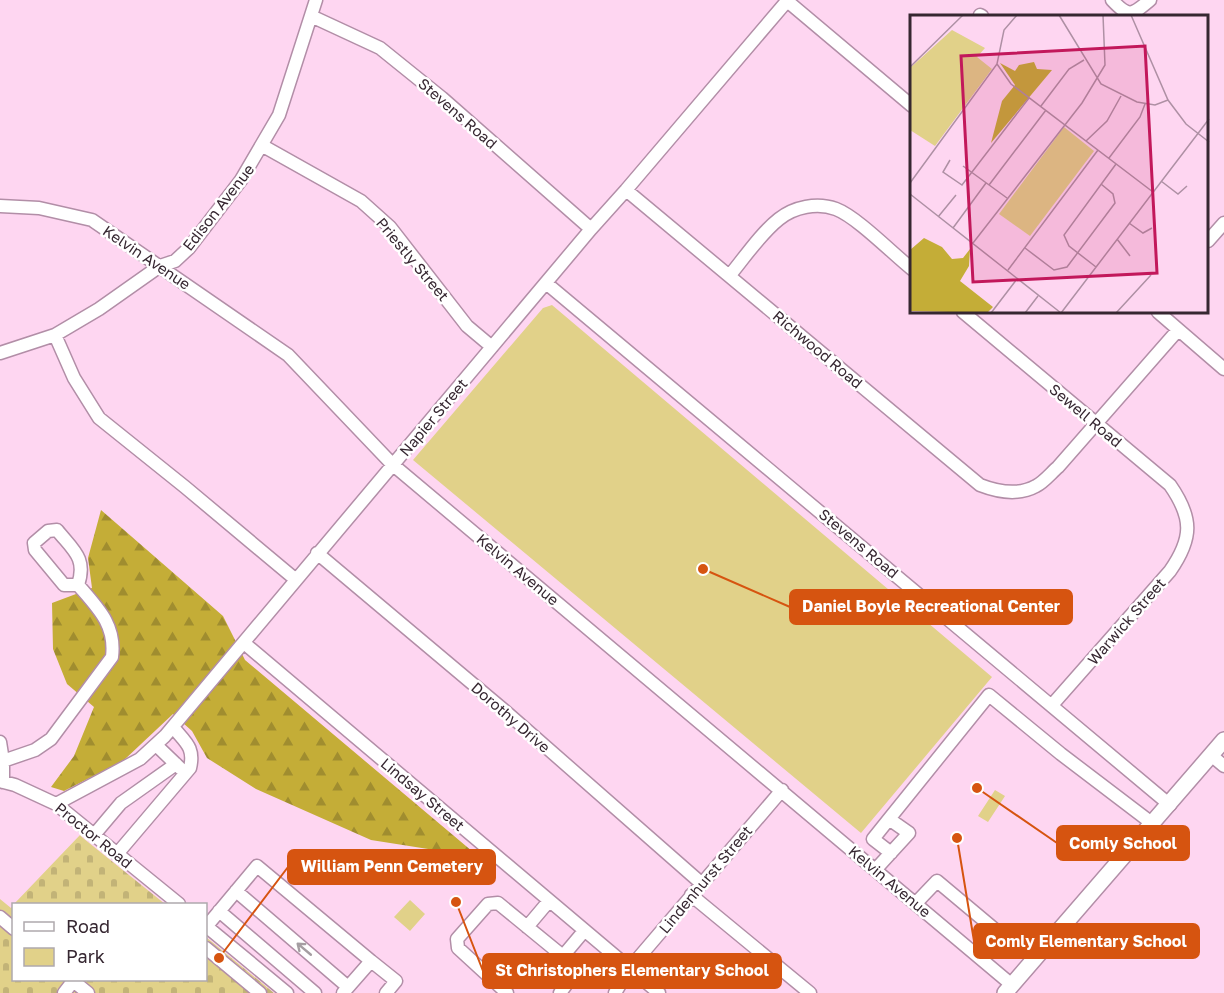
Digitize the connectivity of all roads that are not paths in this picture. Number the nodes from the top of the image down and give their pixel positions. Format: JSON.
{"nodes":[{"id":1,"x":316,"y":0,"type":"edge"},
{"id":2,"x":786,"y":0,"type":"edge"},
{"id":3,"x":1112,"y":0,"type":"edge"},
{"id":4,"x":1150,"y":0,"type":"edge"},
{"id":5,"x":311,"y":16,"type":"junction"},
{"id":6,"x":910,"y":104,"type":"edge"},
{"id":7,"x":263,"y":146,"type":"junction"},
{"id":8,"x":626,"y":190,"type":"junction"},
{"id":9,"x":0,"y":206,"type":"edge"},
{"id":10,"x":1224,"y":223,"type":"edge"},
{"id":11,"x":591,"y":229,"type":"junction"},
{"id":12,"x":1209,"y":240,"type":"edge"},
{"id":13,"x":160,"y":266,"type":"junction"},
{"id":14,"x":910,"y":267,"type":"edge"},
{"id":15,"x":730,"y":275,"type":"junction"},
{"id":16,"x":546,"y":283,"type":"junction"},
{"id":17,"x":965,"y":314,"type":"edge"},
{"id":18,"x":1160,"y":314,"type":"edge"},
{"id":19,"x":1178,"y":330,"type":"junction"},
{"id":20,"x":55,"y":335,"type":"junction"},
{"id":21,"x":492,"y":347,"type":"junction"},
{"id":22,"x":0,"y":353,"type":"edge"},
{"id":23,"x":1222,"y":363,"type":"edge"},
{"id":24,"x":1096,"y":423,"type":"junction"},
{"id":25,"x":392,"y":465,"type":"junction"},
{"id":26,"x":1187,"y":531,"type":"joint"},
{"id":27,"x":317,"y":553,"type":"junction"},
{"id":28,"x":295,"y":579,"type":"junction"},
{"id":29,"x":78,"y":585,"type":"junction"},
{"id":30,"x":244,"y":643,"type":"junction"},
{"id":31,"x":1052,"y":705,"type":"junction"},
{"id":32,"x":173,"y":727,"type":"junction"},
{"id":33,"x":1224,"y":740,"type":"edge"},
{"id":34,"x":0,"y":742,"type":"edge"},
{"id":35,"x":156,"y":745,"type":"junction"},
{"id":36,"x":1211,"y":755,"type":"junction"},
{"id":37,"x":3,"y":762,"type":"junction"},
{"id":38,"x":176,"y":764,"type":"junction"},
{"id":39,"x":1224,"y":766,"type":"edge"},
{"id":40,"x":186,"y":773,"type":"junction"},
{"id":41,"x":2,"y":781,"type":"edge"},
{"id":42,"x":782,"y":790,"type":"junction"},
{"id":43,"x":56,"y":804,"type":"junction"},
{"id":44,"x":1170,"y":805,"type":"junction"},
{"id":45,"x":889,"y":819,"type":"junction"},
{"id":46,"x":1153,"y":824,"type":"junction"},
{"id":47,"x":94,"y":835,"type":"junction"},
{"id":48,"x":891,"y":853,"type":"junction"},
{"id":49,"x":117,"y":854,"type":"junction"},
{"id":50,"x":876,"y":869,"type":"junction"},
{"id":51,"x":701,"y":883,"type":"junction"},
{"id":52,"x":236,"y":891,"type":"junction"},
{"id":53,"x":691,"y":895,"type":"junction"},
{"id":54,"x":549,"y":901,"type":"junction"},
{"id":55,"x":178,"y":903,"type":"edge"},
{"id":56,"x":916,"y":903,"type":"junction"},
{"id":57,"x":219,"y":911,"type":"junction"},
{"id":58,"x":0,"y":917,"type":"edge"},
{"id":59,"x":207,"y":926,"type":"edge"},
{"id":60,"x":12,"y":927,"type":"edge"},
{"id":61,"x":527,"y":927,"type":"junction"},
{"id":62,"x":207,"y":928,"type":"edge"},
{"id":63,"x":584,"y":932,"type":"junction"},
{"id":64,"x":1005,"y":938,"type":"dead end"},
{"id":65,"x":207,"y":949,"type":"edge"},
{"id":66,"x":563,"y":956,"type":"junction"},
{"id":67,"x":277,"y":960,"type":"junction"},
{"id":68,"x":371,"y":961,"type":"junction"},
{"id":69,"x":629,"y":969,"type":"junction"},
{"id":70,"x":264,"y":975,"type":"junction"},
{"id":71,"x":74,"y":981,"type":"edge"},
{"id":72,"x":246,"y":989,"type":"edge"},
{"id":73,"x":1009,"y":989,"type":"edge"},
{"id":74,"x":346,"y":990,"type":"edge"},
{"id":75,"x":88,"y":993,"type":"edge"},
{"id":76,"x":260,"y":993,"type":"edge"},
{"id":77,"x":287,"y":993,"type":"edge"},
{"id":78,"x":315,"y":993,"type":"edge"},
{"id":79,"x":386,"y":993,"type":"edge"},
{"id":80,"x":507,"y":993,"type":"edge"},
{"id":81,"x":560,"y":993,"type":"edge"},
{"id":82,"x":615,"y":993,"type":"edge"},
{"id":83,"x":659,"y":993,"type":"edge"},
{"id":84,"x":810,"y":993,"type":"edge"}],
"edges":[{"from":1,"to":5,"type":"street","name":"Edison Avenue"},
{"from":2,"to":6,"type":"street"},
{"from":2,"to":8,"type":"street","name":"Napier Street"},
{"from":3,"to":4,"type":"street"},
{"from":5,"to":7,"type":"street","name":"Edison Avenue"},
{"from":5,"to":11,"type":"street","name":"Stevens Road"},
{"from":7,"to":13,"type":"street","name":"Edison Avenue"},
{"from":7,"to":21,"type":"street","name":"Priestly Street"},
{"from":8,"to":11,"type":"street","name":"Napier Street"},
{"from":8,"to":15,"type":"street","name":"Richwood Road"},
{"from":9,"to":13,"type":"street","name":"Kelvin Avenue"},
{"from":10,"to":12,"type":"street"},
{"from":11,"to":16,"type":"street","name":"Napier Street"},
{"from":13,"to":20,"type":"street","name":"Edison Avenue"},
{"from":13,"to":25,"type":"street","name":"Kelvin Avenue"},
{"from":14,"to":15,"type":"street"},
{"from":15,"to":24,"type":"street","name":"Richwood Road"},
{"from":16,"to":21,"type":"street","name":"Napier Street"},
{"from":16,"to":31,"type":"street","name":"Stevens Road"},
{"from":17,"to":24,"type":"street","name":"Sewell Road"},
{"from":18,"to":19,"type":"street"},
{"from":19,"to":23,"type":"street"},
{"from":19,"to":24,"type":"street"},
{"from":20,"to":22,"type":"street","name":"Edison Avenue"},
{"from":20,"to":28,"type":"street"},
{"from":21,"to":25,"type":"street","name":"Napier Street"},
{"from":24,"to":26,"type":"street","name":"Sewell Road"},
{"from":25,"to":27,"type":"street","name":"Napier Street"},
{"from":25,"to":42,"type":"street","name":"Kelvin Avenue"},
{"from":26,"to":31,"type":"street","name":"Warwick Street"},
{"from":27,"to":28,"type":"street","name":"Napier Street"},
{"from":27,"to":51,"type":"street","name":"Dorothy Drive"},
{"from":28,"to":30,"type":"street","name":"Napier Street"},
{"from":29,"to":29,"type":"street"},
{"from":29,"to":37,"type":"street"},
{"from":30,"to":32,"type":"street","name":"Napier Street"},
{"from":30,"to":54,"type":"street","name":"Lindsay Street"},
{"from":31,"to":44,"type":"street","name":"Stevens Road"},
{"from":32,"to":35,"type":"street","name":"Napier Street"},
{"from":32,"to":40,"type":"street"},
{"from":33,"to":36,"type":"main road"},
{"from":34,"to":37,"type":"street"},
{"from":35,"to":38,"type":"street"},
{"from":35,"to":43,"type":"street","name":"Napier Street"},
{"from":36,"to":39,"type":"street"},
{"from":36,"to":44,"type":"main road"},
{"from":37,"to":41,"type":"street"},
{"from":38,"to":40,"type":"street"},
{"from":38,"to":47,"type":"street"},
{"from":40,"to":49,"type":"street"},
{"from":41,"to":43,"type":"street","name":"Proctor Road"},
{"from":42,"to":50,"type":"street","name":"Kelvin Avenue"},
{"from":42,"to":51,"type":"street","name":"Lindenhurst Street"},
{"from":43,"to":47,"type":"street","name":"Proctor Road"},
{"from":44,"to":46,"type":"main road"},
{"from":45,"to":46,"type":"street"},
{"from":45,"to":48,"type":"street"},
{"from":45,"to":48,"type":"street"},
{"from":46,"to":73,"type":"main road"},
{"from":47,"to":49,"type":"street","name":"Proctor Road"},
{"from":48,"to":50,"type":"street"},
{"from":49,"to":55,"type":"street","name":"Proctor Road"},
{"from":50,"to":56,"type":"street","name":"Kelvin Avenue"},
{"from":51,"to":53,"type":"street","name":"Lindenhurst Street"},
{"from":52,"to":57,"type":"street"},
{"from":52,"to":68,"type":"street"},
{"from":74,"to":52,"type":"street","one_way":true},
{"from":53,"to":69,"type":"street","name":"Lindenhurst Street"},
{"from":53,"to":84,"type":"street"},
{"from":54,"to":61,"type":"street"},
{"from":54,"to":63,"type":"street","name":"Lindsay Street"},
{"from":56,"to":64,"type":"street"},
{"from":56,"to":73,"type":"street","name":"Kelvin Avenue"},
{"from":57,"to":59,"type":"street"},
{"from":57,"to":67,"type":"street"},
{"from":58,"to":60,"type":"street"},
{"from":61,"to":66,"type":"street"},
{"from":61,"to":80,"type":"street"},
{"from":62,"to":70,"type":"street"},
{"from":63,"to":66,"type":"street"},
{"from":63,"to":69,"type":"street","name":"Lindsay Street"},
{"from":65,"to":72,"type":"street"},
{"from":66,"to":81,"type":"street"},
{"from":67,"to":70,"type":"street"},
{"from":67,"to":78,"type":"street"},
{"from":68,"to":74,"type":"street"},
{"from":68,"to":79,"type":"street"},
{"from":69,"to":82,"type":"street","name":"Lindenhurst Street"},
{"from":69,"to":83,"type":"street","name":"Lindsay Street"},
{"from":70,"to":77,"type":"street"},
{"from":71,"to":75,"type":"street"},
{"from":72,"to":76,"type":"street"}]}
